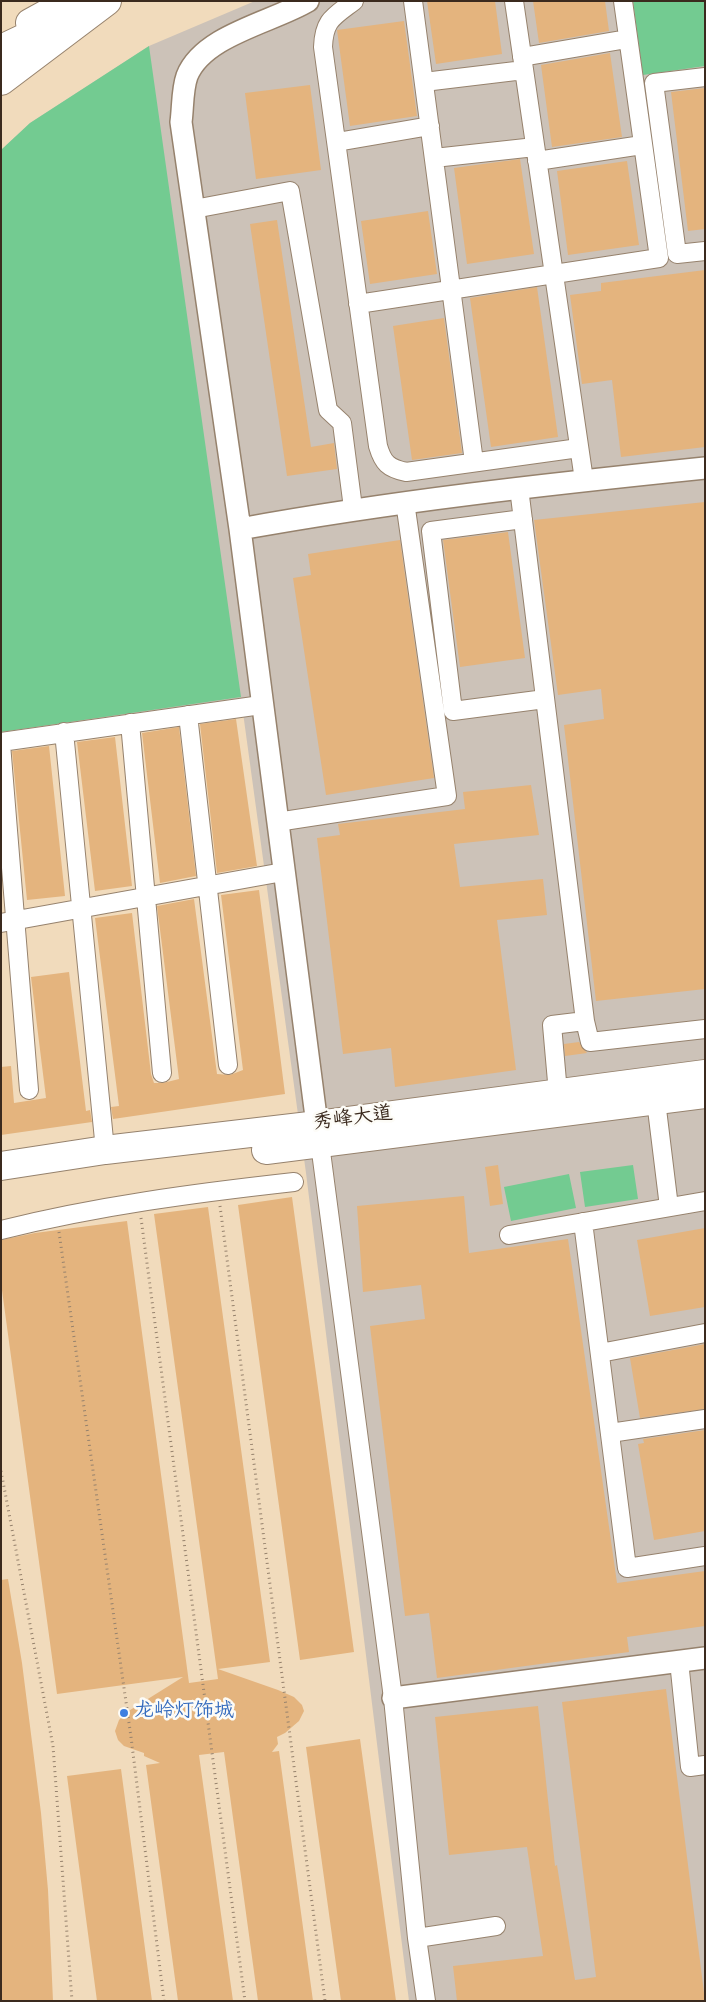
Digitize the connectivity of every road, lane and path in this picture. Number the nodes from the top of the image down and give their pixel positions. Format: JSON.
{"nodes":[{"id":1,"x":70,"y":1,"type":"edge"},
{"id":2,"x":104,"y":1,"type":"edge"},
{"id":3,"x":107,"y":1,"type":"edge"},
{"id":4,"x":308,"y":1,"type":"edge"},
{"id":5,"x":354,"y":1,"type":"edge"},
{"id":6,"x":414,"y":1,"type":"edge"},
{"id":7,"x":514,"y":1,"type":"edge"},
{"id":8,"x":623,"y":1,"type":"edge"},
{"id":9,"x":1,"y":38,"type":"edge"},
{"id":10,"x":627,"y":39,"type":"junction"},
{"id":11,"x":1,"y":49,"type":"edge"},
{"id":12,"x":523,"y":64,"type":"junction"},
{"id":13,"x":705,"y":77,"type":"edge"},
{"id":14,"x":1,"y":81,"type":"edge"},
{"id":15,"x":424,"y":82,"type":"junction"},
{"id":16,"x":430,"y":126,"type":"junction"},
{"id":17,"x":337,"y":142,"type":"junction"},
{"id":18,"x":642,"y":145,"type":"junction"},
{"id":19,"x":536,"y":154,"type":"junction"},
{"id":20,"x":434,"y":158,"type":"junction"},
{"id":21,"x":194,"y":209,"type":"junction"},
{"id":22,"x":705,"y":251,"type":"edge"},
{"id":23,"x":554,"y":274,"type":"junction"},
{"id":24,"x":452,"y":290,"type":"junction"},
{"id":25,"x":358,"y":304,"type":"junction"},
{"id":26,"x":579,"y":448,"type":"junction"},
{"id":27,"x":474,"y":462,"type":"junction"},
{"id":28,"x":705,"y":468,"type":"edge"},
{"id":29,"x":584,"y":480,"type":"junction"},
{"id":30,"x":519,"y":488,"type":"junction"},
{"id":31,"x":405,"y":502,"type":"junction"},
{"id":32,"x":353,"y":508,"type":"junction"},
{"id":33,"x":523,"y":519,"type":"junction"},
{"id":34,"x":240,"y":529,"type":"junction"},
{"id":35,"x":545,"y":699,"type":"junction"},
{"id":36,"x":261,"y":705,"type":"junction"},
{"id":37,"x":188,"y":715,"type":"junction"},
{"id":38,"x":130,"y":723,"type":"junction"},
{"id":39,"x":64,"y":732,"type":"junction"},
{"id":40,"x":1,"y":743,"type":"edge"},
{"id":41,"x":277,"y":822,"type":"junction"},
{"id":42,"x":283,"y":872,"type":"junction"},
{"id":43,"x":208,"y":886,"type":"junction"},
{"id":44,"x":145,"y":897,"type":"junction"},
{"id":45,"x":81,"y":908,"type":"junction"},
{"id":46,"x":8,"y":921,"type":"edge"},
{"id":47,"x":585,"y":1021,"type":"junction"},
{"id":48,"x":705,"y":1028,"type":"edge"},
{"id":49,"x":228,"y":1065,"type":"dead end"},
{"id":50,"x":162,"y":1073,"type":"dead end"},
{"id":51,"x":705,"y":1074,"type":"edge"},
{"id":52,"x":29,"y":1090,"type":"dead end"},
{"id":53,"x":558,"y":1093,"type":"junction"},
{"id":54,"x":705,"y":1094,"type":"edge"},
{"id":55,"x":656,"y":1101,"type":"junction"},
{"id":56,"x":319,"y":1134,"type":"junction"},
{"id":57,"x":105,"y":1150,"type":"junction"},
{"id":58,"x":1,"y":1166,"type":"edge"},
{"id":59,"x":1,"y":1182,"type":"edge"},
{"id":60,"x":294,"y":1182,"type":"dead end"},
{"id":61,"x":218,"y":1190,"type":"junction"},
{"id":62,"x":705,"y":1201,"type":"edge"},
{"id":63,"x":139,"y":1202,"type":"junction"},
{"id":64,"x":669,"y":1207,"type":"junction"},
{"id":65,"x":57,"y":1216,"type":"junction"},
{"id":66,"x":583,"y":1222,"type":"junction"},
{"id":67,"x":1,"y":1230,"type":"edge"},
{"id":68,"x":509,"y":1235,"type":"dead end"},
{"id":69,"x":705,"y":1333,"type":"edge"},
{"id":70,"x":600,"y":1353,"type":"junction"},
{"id":71,"x":705,"y":1419,"type":"edge"},
{"id":72,"x":610,"y":1434,"type":"junction"},
{"id":73,"x":1,"y":1471,"type":"edge"},
{"id":74,"x":705,"y":1556,"type":"edge"},
{"id":75,"x":705,"y":1658,"type":"edge"},
{"id":76,"x":679,"y":1661,"type":"junction"},
{"id":77,"x":393,"y":1698,"type":"junction"},
{"id":78,"x":705,"y":1765,"type":"edge"},
{"id":79,"x":496,"y":1926,"type":"dead end"},
{"id":80,"x":417,"y":1938,"type":"junction"},
{"id":81,"x":72,"y":2001,"type":"edge"},
{"id":82,"x":164,"y":2001,"type":"edge"},
{"id":83,"x":245,"y":2001,"type":"edge"},
{"id":84,"x":325,"y":2001,"type":"edge"},
{"id":85,"x":426,"y":2001,"type":"edge"}],
"edges":[{"from":1,"to":9,"type":"main road"},
{"from":2,"to":11,"type":"main road"},
{"from":3,"to":14,"type":"main road"},
{"from":4,"to":21,"type":"street"},
{"from":5,"to":17,"type":"street"},
{"from":6,"to":15,"type":"street"},
{"from":7,"to":12,"type":"street"},
{"from":8,"to":10,"type":"street"},
{"from":10,"to":12,"type":"street"},
{"from":10,"to":18,"type":"street"},
{"from":12,"to":15,"type":"street"},
{"from":12,"to":19,"type":"street"},
{"from":13,"to":22,"type":"street"},
{"from":15,"to":16,"type":"street"},
{"from":16,"to":17,"type":"street"},
{"from":16,"to":20,"type":"street"},
{"from":17,"to":25,"type":"street"},
{"from":18,"to":19,"type":"street"},
{"from":18,"to":23,"type":"street"},
{"from":19,"to":20,"type":"street"},
{"from":19,"to":23,"type":"street"},
{"from":20,"to":24,"type":"street"},
{"from":21,"to":32,"type":"street"},
{"from":21,"to":34,"type":"street"},
{"from":23,"to":24,"type":"street"},
{"from":23,"to":26,"type":"street"},
{"from":24,"to":25,"type":"street"},
{"from":24,"to":27,"type":"street"},
{"from":25,"to":27,"type":"street"},
{"from":26,"to":27,"type":"street"},
{"from":26,"to":29,"type":"street"},
{"from":28,"to":29,"type":"street"},
{"from":29,"to":30,"type":"street"},
{"from":30,"to":31,"type":"street"},
{"from":30,"to":33,"type":"street"},
{"from":31,"to":32,"type":"street"},
{"from":31,"to":41,"type":"street"},
{"from":32,"to":34,"type":"street"},
{"from":33,"to":35,"type":"street"},
{"from":33,"to":35,"type":"street"},
{"from":34,"to":36,"type":"street"},
{"from":35,"to":47,"type":"street"},
{"from":36,"to":37,"type":"street"},
{"from":36,"to":41,"type":"street"},
{"from":37,"to":38,"type":"street"},
{"from":37,"to":43,"type":"street"},
{"from":38,"to":39,"type":"street"},
{"from":38,"to":44,"type":"street"},
{"from":39,"to":40,"type":"street"},
{"from":39,"to":45,"type":"street"},
{"from":40,"to":46,"type":"street"},
{"from":41,"to":42,"type":"street"},
{"from":42,"to":43,"type":"street"},
{"from":42,"to":56,"type":"street"},
{"from":43,"to":44,"type":"street"},
{"from":43,"to":49,"type":"street"},
{"from":44,"to":45,"type":"street"},
{"from":44,"to":50,"type":"street"},
{"from":45,"to":46,"type":"street"},
{"from":45,"to":57,"type":"street"},
{"from":46,"to":52,"type":"street"},
{"from":47,"to":48,"type":"street"},
{"from":47,"to":53,"type":"street"},
{"from":51,"to":53,"type":"main road","name":"秀峰大道"},
{"from":53,"to":56,"type":"main road","name":"秀峰大道"},
{"from":54,"to":55,"type":"main road","name":"秀峰大道"},
{"from":55,"to":56,"type":"main road","name":"秀峰大道"},
{"from":55,"to":64,"type":"street"},
{"from":56,"to":57,"type":"main road","name":"秀峰大道"},
{"from":56,"to":59,"type":"main road","name":"秀峰大道"},
{"from":56,"to":77,"type":"street"},
{"from":57,"to":58,"type":"main road","name":"秀峰大道"},
{"from":60,"to":61,"type":"street"},
{"from":61,"to":63,"type":"street"},
{"from":61,"to":84,"type":"path"},
{"from":62,"to":64,"type":"street"},
{"from":63,"to":65,"type":"street"},
{"from":63,"to":83,"type":"path"},
{"from":64,"to":66,"type":"street"},
{"from":65,"to":67,"type":"street"},
{"from":65,"to":82,"type":"path"},
{"from":66,"to":68,"type":"street"},
{"from":66,"to":70,"type":"street"},
{"from":69,"to":70,"type":"street"},
{"from":70,"to":72,"type":"street"},
{"from":71,"to":72,"type":"street"},
{"from":72,"to":74,"type":"street"},
{"from":73,"to":81,"type":"path"},
{"from":75,"to":76,"type":"street"},
{"from":76,"to":77,"type":"street"},
{"from":76,"to":78,"type":"street"},
{"from":77,"to":80,"type":"street"},
{"from":79,"to":80,"type":"street"},
{"from":80,"to":85,"type":"street"}]}
